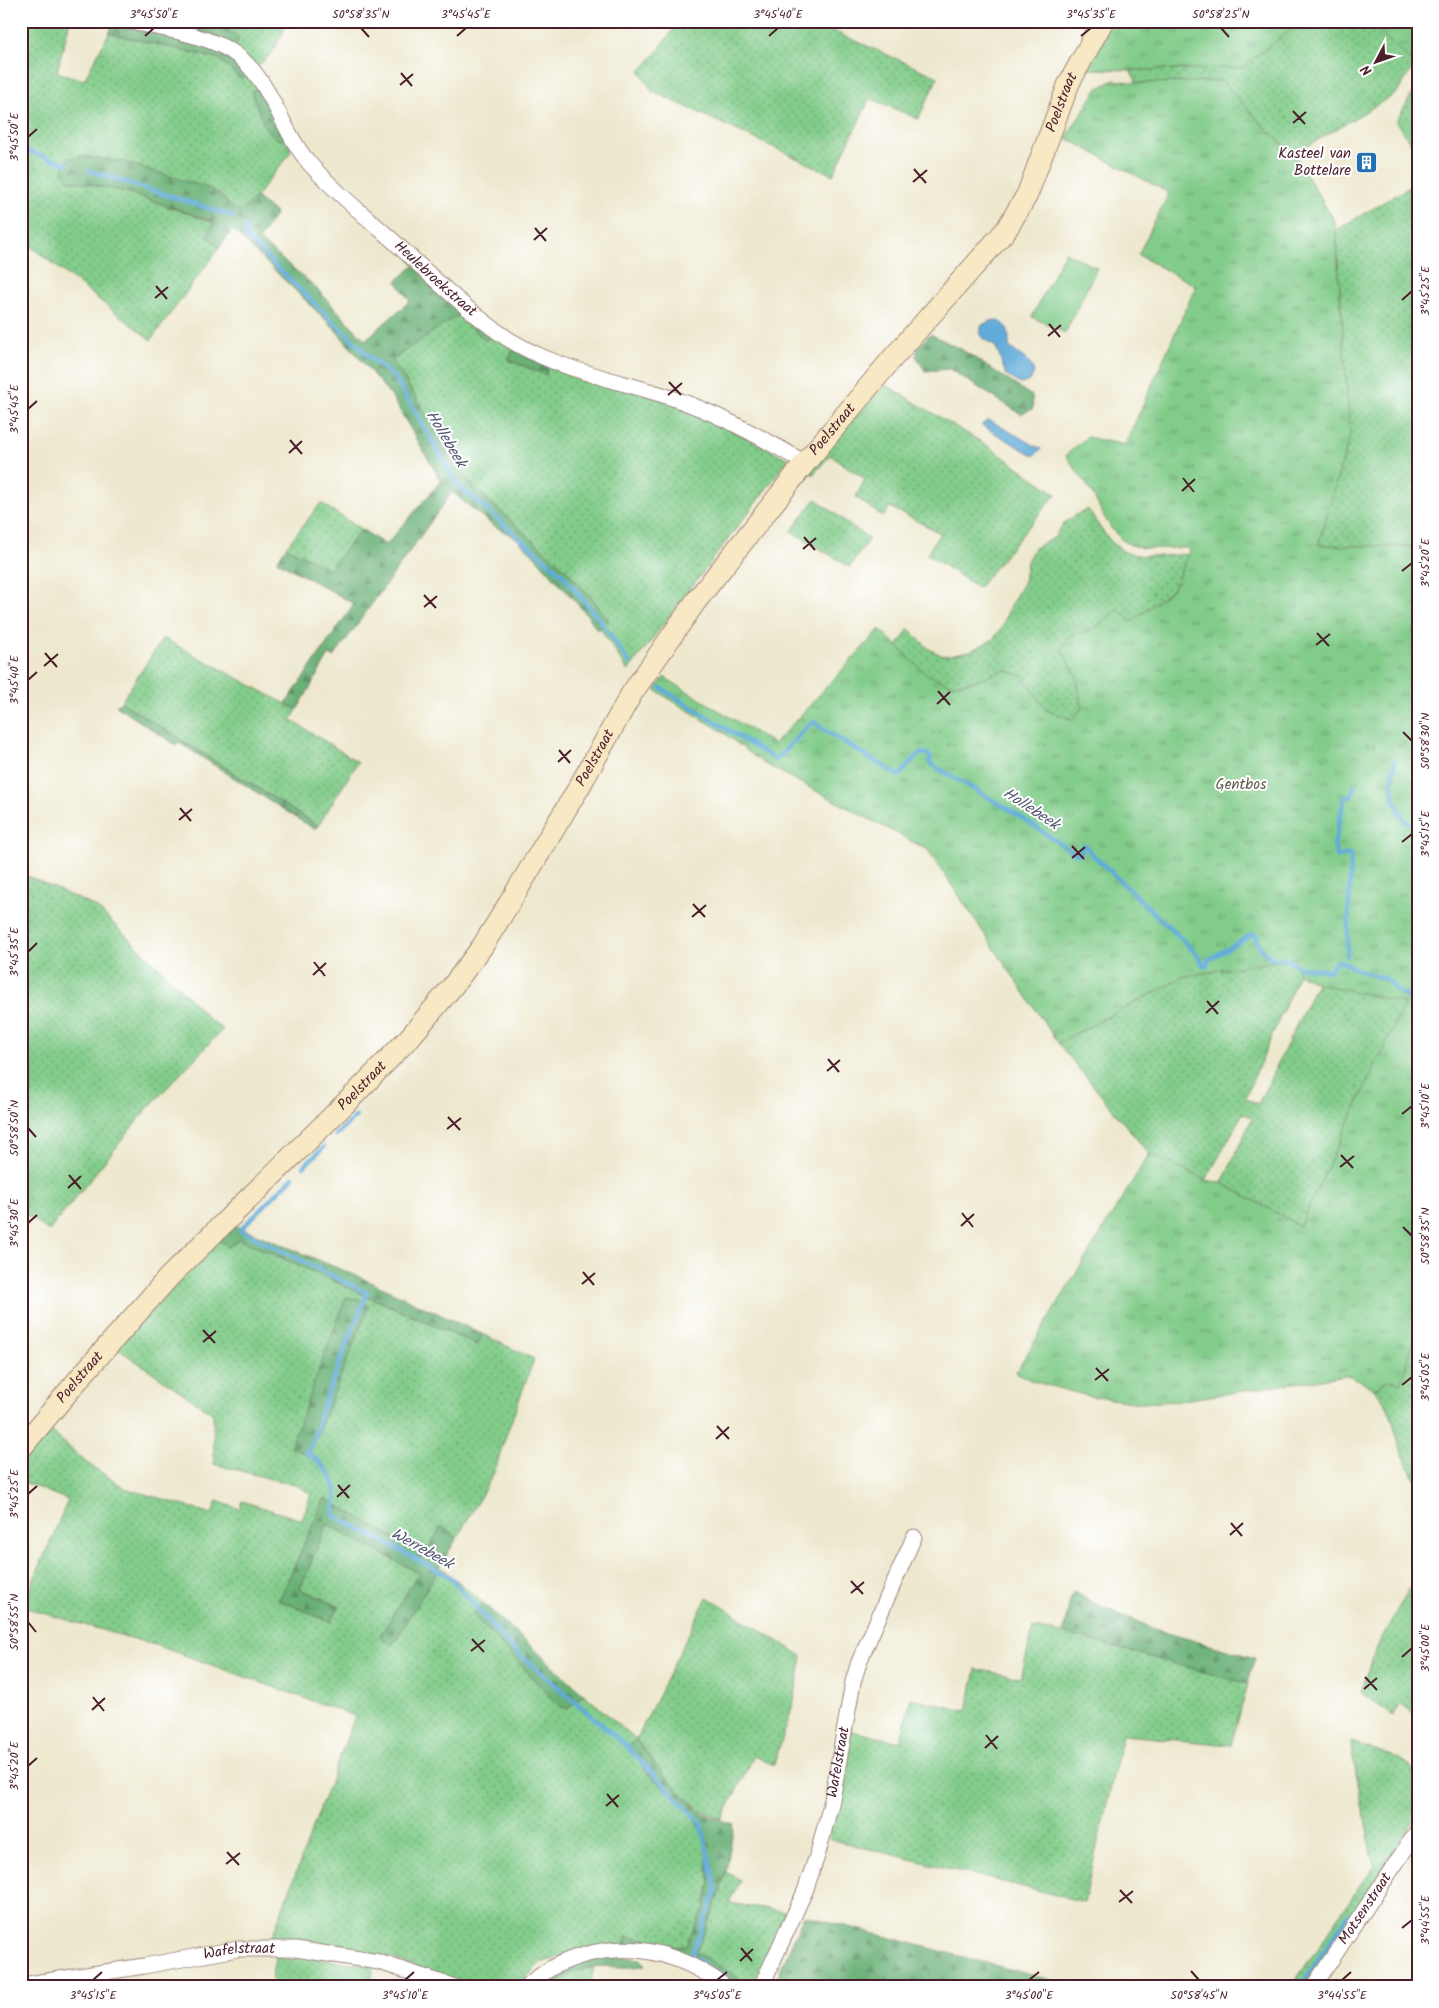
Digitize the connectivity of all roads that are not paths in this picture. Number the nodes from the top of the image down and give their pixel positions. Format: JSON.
{"nodes":[{"id":1,"x":127,"y":21,"type":"edge"},
{"id":2,"x":1103,"y":21,"type":"edge"},
{"id":3,"x":805,"y":463,"type":"junction"},
{"id":4,"x":21,"y":1448,"type":"edge"},
{"id":5,"x":914,"y":1536,"type":"dead end"},
{"id":6,"x":1418,"y":1830,"type":"edge"},
{"id":7,"x":21,"y":1985,"type":"edge"},
{"id":8,"x":455,"y":1987,"type":"edge"},
{"id":9,"x":525,"y":1987,"type":"edge"},
{"id":10,"x":726,"y":1987,"type":"edge"},
{"id":11,"x":761,"y":1987,"type":"edge"},
{"id":12,"x":1313,"y":1987,"type":"edge"}],
"edges":[{"from":1,"to":3,"type":"street","name":"Heulebroekstraat"},
{"from":2,"to":3,"type":"street","name":"Poelstraat"},
{"from":3,"to":4,"type":"street","name":"Poelstraat"},
{"from":5,"to":11,"type":"street","name":"Wafelstraat"},
{"from":6,"to":12,"type":"street","name":"Motsenstraat"},
{"from":7,"to":8,"type":"street","name":"Wafelstraat"},
{"from":9,"to":10,"type":"street"}]}
